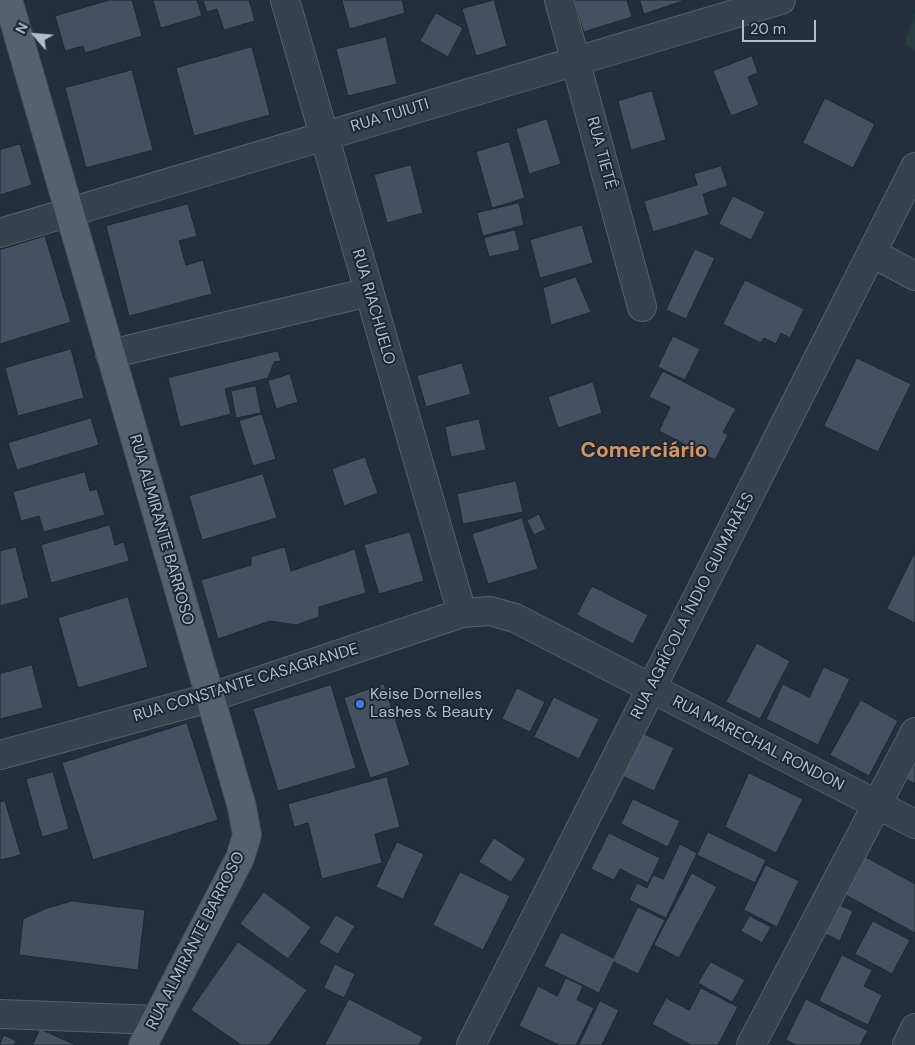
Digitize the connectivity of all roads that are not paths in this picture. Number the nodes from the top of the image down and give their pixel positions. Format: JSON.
{"nodes":[{"id":1,"x":8,"y":0,"type":"edge"},
{"id":2,"x":285,"y":0,"type":"edge"},
{"id":3,"x":559,"y":0,"type":"edge"},
{"id":4,"x":781,"y":0,"type":"edge"},
{"id":5,"x":576,"y":61,"type":"junction"},
{"id":6,"x":324,"y":136,"type":"junction"},
{"id":7,"x":915,"y":167,"type":"edge"},
{"id":8,"x":69,"y":212,"type":"junction"},
{"id":9,"x":0,"y":233,"type":"edge"},
{"id":10,"x":872,"y":253,"type":"junction"},
{"id":11,"x":915,"y":276,"type":"edge"},
{"id":12,"x":369,"y":292,"type":"junction"},
{"id":13,"x":642,"y":307,"type":"dead end"},
{"id":14,"x":110,"y":354,"type":"junction"},
{"id":15,"x":462,"y":614,"type":"junction"},
{"id":16,"x":651,"y":689,"type":"junction"},
{"id":17,"x":209,"y":698,"type":"junction"},
{"id":18,"x":915,"y":732,"type":"edge"},
{"id":19,"x":0,"y":755,"type":"edge"},
{"id":20,"x":878,"y":805,"type":"junction"},
{"id":21,"x":915,"y":824,"type":"edge"},
{"id":22,"x":0,"y":1014,"type":"edge"},
{"id":23,"x":156,"y":1020,"type":"junction"},
{"id":24,"x":915,"y":1028,"type":"edge"},
{"id":25,"x":143,"y":1045,"type":"edge"},
{"id":26,"x":471,"y":1045,"type":"edge"},
{"id":27,"x":751,"y":1045,"type":"edge"},
{"id":28,"x":906,"y":1045,"type":"edge"}],
"edges":[{"from":1,"to":8,"type":"main road","name":"RUA ALMIRANTE BARROSO"},
{"from":2,"to":6,"type":"street","name":"RUA RIACHUELO"},
{"from":3,"to":5,"type":"street","name":"RUA TIETÊ"},
{"from":4,"to":5,"type":"street","name":"RUA TUIUTI"},
{"from":5,"to":6,"type":"street","name":"RUA TUIUTI"},
{"from":5,"to":13,"type":"street","name":"RUA TIETÊ"},
{"from":6,"to":8,"type":"street","name":"RUA TUIUTI"},
{"from":6,"to":12,"type":"street","name":"RUA RIACHUELO"},
{"from":7,"to":10,"type":"street","name":"RUA AGRÍCOLA ÍNDIO GUIMARÃES"},
{"from":8,"to":9,"type":"street","name":"RUA TUIUTI"},
{"from":8,"to":14,"type":"main road","name":"RUA ALMIRANTE BARROSO"},
{"from":10,"to":11,"type":"street"},
{"from":10,"to":16,"type":"street","name":"RUA AGRÍCOLA ÍNDIO GUIMARÃES"},
{"from":12,"to":14,"type":"street"},
{"from":12,"to":15,"type":"street","name":"RUA RIACHUELO"},
{"from":14,"to":17,"type":"main road","name":"RUA ALMIRANTE BARROSO"},
{"from":15,"to":16,"type":"street","name":"RUA MARECHAL RONDON"},
{"from":15,"to":17,"type":"street","name":"RUA CONSTANTE CASAGRANDE"},
{"from":16,"to":20,"type":"street","name":"RUA MARECHAL RONDON"},
{"from":16,"to":26,"type":"street","name":"RUA AGRÍCOLA ÍNDIO GUIMARÃES"},
{"from":17,"to":19,"type":"street","name":"RUA CONSTANTE CASAGRANDE"},
{"from":17,"to":23,"type":"main road","name":"RUA ALMIRANTE BARROSO"},
{"from":18,"to":20,"type":"street"},
{"from":20,"to":21,"type":"street","name":"RUA MARECHAL RONDON"},
{"from":20,"to":27,"type":"street"},
{"from":22,"to":23,"type":"street"},
{"from":23,"to":25,"type":"main road","name":"RUA ALMIRANTE BARROSO"},
{"from":24,"to":28,"type":"street"}]}
